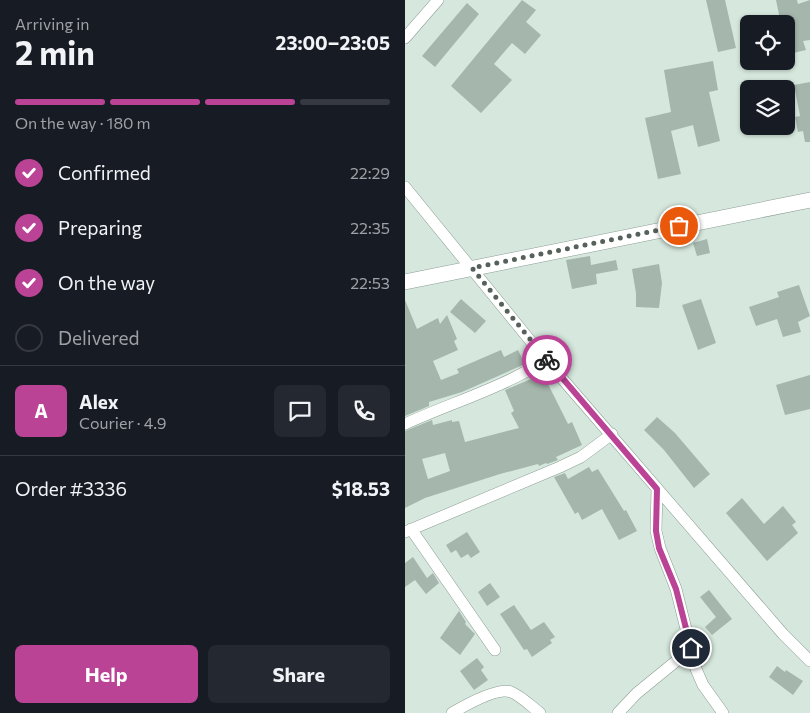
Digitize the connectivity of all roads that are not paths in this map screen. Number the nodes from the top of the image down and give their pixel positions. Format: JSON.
{"nodes":[{"id":1,"x":438,"y":0,"type":"edge"},
{"id":2,"x":405,"y":38,"type":"edge"},
{"id":3,"x":405,"y":187,"type":"edge"},
{"id":4,"x":810,"y":200,"type":"edge"},
{"id":5,"x":472,"y":268,"type":"junction"},
{"id":6,"x":405,"y":282,"type":"edge"},
{"id":7,"x":546,"y":360,"type":"junction"},
{"id":8,"x":405,"y":424,"type":"edge"},
{"id":9,"x":612,"y":434,"type":"junction"},
{"id":10,"x":657,"y":489,"type":"junction"},
{"id":11,"x":408,"y":530,"type":"edge"},
{"id":12,"x":691,"y":648,"type":"junction"},
{"id":13,"x":495,"y":650,"type":"dead end"},
{"id":14,"x":810,"y":661,"type":"edge"},
{"id":15,"x":451,"y":713,"type":"edge"},
{"id":16,"x":540,"y":713,"type":"edge"},
{"id":17,"x":618,"y":713,"type":"edge"},
{"id":18,"x":723,"y":713,"type":"edge"}],
"edges":[{"from":1,"to":2,"type":"street"},
{"from":3,"to":5,"type":"street"},
{"from":4,"to":5,"type":"street"},
{"from":5,"to":6,"type":"street"},
{"from":5,"to":7,"type":"street"},
{"from":7,"to":8,"type":"street"},
{"from":7,"to":9,"type":"street"},
{"from":9,"to":10,"type":"street"},
{"from":9,"to":11,"type":"street"},
{"from":10,"to":12,"type":"street"},
{"from":10,"to":14,"type":"street"},
{"from":11,"to":13,"type":"street"},
{"from":12,"to":17,"type":"street"},
{"from":12,"to":18,"type":"street"},
{"from":15,"to":16,"type":"street"}]}
